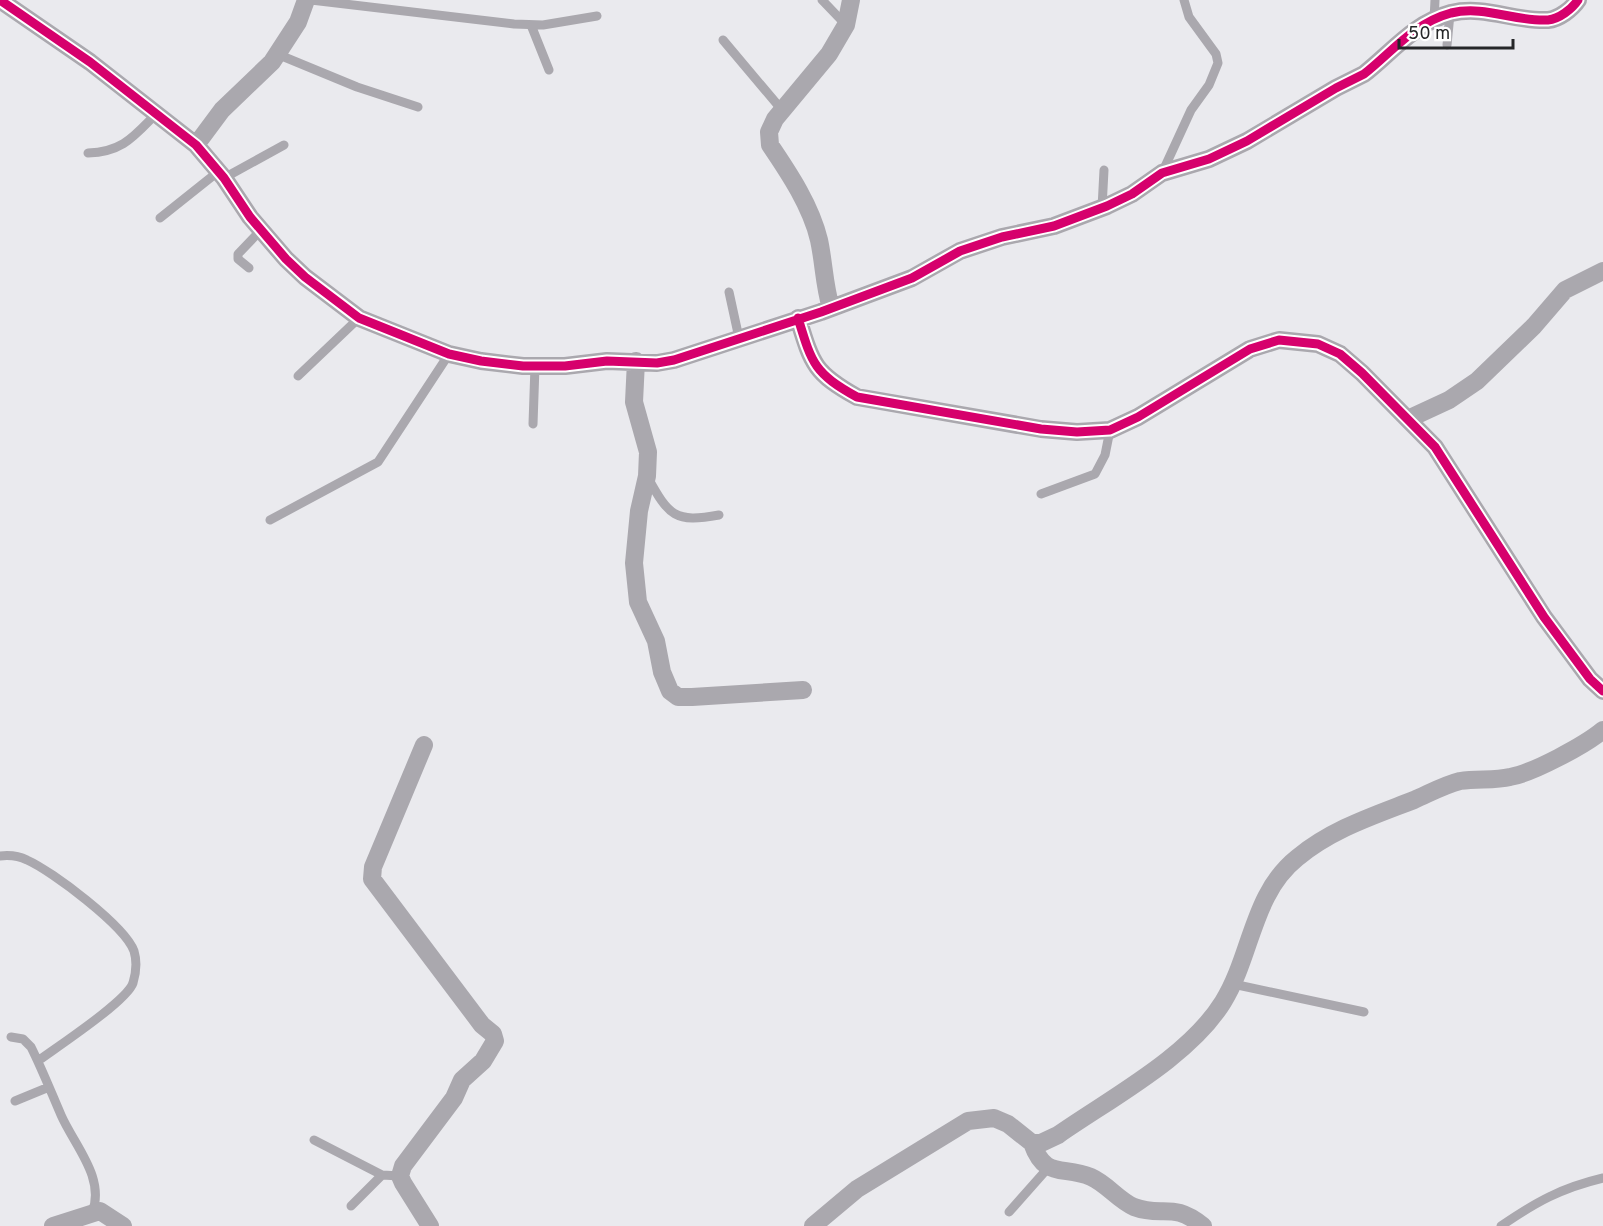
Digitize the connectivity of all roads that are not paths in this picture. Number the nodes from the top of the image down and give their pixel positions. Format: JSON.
{"nodes":[{"id":1,"x":0,"y":0,"type":"edge"},
{"id":2,"x":306,"y":0,"type":"edge"},
{"id":3,"x":311,"y":0,"type":"edge"},
{"id":4,"x":822,"y":0,"type":"edge"},
{"id":5,"x":851,"y":0,"type":"edge"},
{"id":6,"x":1184,"y":0,"type":"edge"},
{"id":7,"x":1435,"y":0,"type":"edge"},
{"id":8,"x":1578,"y":0,"type":"edge"},
{"id":9,"x":597,"y":16,"type":"dead end"},
{"id":10,"x":1442,"y":17,"type":"junction"},
{"id":11,"x":531,"y":25,"type":"junction"},
{"id":12,"x":846,"y":25,"type":"junction"},
{"id":13,"x":723,"y":40,"type":"dead end"},
{"id":14,"x":1447,"y":45,"type":"dead end"},
{"id":15,"x":277,"y":54,"type":"junction"},
{"id":16,"x":549,"y":70,"type":"dead end"},
{"id":17,"x":418,"y":107,"type":"dead end"},
{"id":18,"x":782,"y":110,"type":"junction"},
{"id":19,"x":157,"y":113,"type":"junction"},
{"id":20,"x":196,"y":144,"type":"junction"},
{"id":21,"x":284,"y":145,"type":"dead end"},
{"id":22,"x":88,"y":153,"type":"dead end"},
{"id":23,"x":1104,"y":170,"type":"dead end"},
{"id":24,"x":1162,"y":173,"type":"junction"},
{"id":25,"x":221,"y":174,"type":"junction"},
{"id":26,"x":1102,"y":208,"type":"junction"},
{"id":27,"x":160,"y":218,"type":"dead end"},
{"id":28,"x":261,"y":230,"type":"junction"},
{"id":29,"x":249,"y":268,"type":"dead end"},
{"id":30,"x":1603,"y":271,"type":"edge"},
{"id":31,"x":729,"y":292,"type":"dead end"},
{"id":32,"x":831,"y":308,"type":"junction"},
{"id":33,"x":359,"y":318,"type":"junction"},
{"id":34,"x":798,"y":318,"type":"junction"},
{"id":35,"x":739,"y":338,"type":"junction"},
{"id":36,"x":449,"y":354,"type":"junction"},
{"id":37,"x":636,"y":361,"type":"junction"},
{"id":38,"x":536,"y":366,"type":"junction"},
{"id":39,"x":298,"y":376,"type":"dead end"},
{"id":40,"x":1408,"y":419,"type":"junction"},
{"id":41,"x":533,"y":424,"type":"dead end"},
{"id":42,"x":1110,"y":430,"type":"junction"},
{"id":43,"x":647,"y":476,"type":"junction"},
{"id":44,"x":1041,"y":494,"type":"dead end"},
{"id":45,"x":719,"y":515,"type":"dead end"},
{"id":46,"x":270,"y":520,"type":"dead end"},
{"id":47,"x":804,"y":690,"type":"dead end"},
{"id":48,"x":1603,"y":691,"type":"edge"},
{"id":49,"x":1603,"y":730,"type":"edge"},
{"id":50,"x":424,"y":745,"type":"dead end"},
{"id":51,"x":0,"y":856,"type":"edge"},
{"id":52,"x":1233,"y":984,"type":"junction"},
{"id":53,"x":1364,"y":1012,"type":"dead end"},
{"id":54,"x":11,"y":1037,"type":"dead end"},
{"id":55,"x":38,"y":1061,"type":"junction"},
{"id":56,"x":50,"y":1087,"type":"junction"},
{"id":57,"x":15,"y":1101,"type":"dead end"},
{"id":58,"x":314,"y":1140,"type":"dead end"},
{"id":59,"x":1032,"y":1143,"type":"junction"},
{"id":60,"x":1048,"y":1168,"type":"junction"},
{"id":61,"x":391,"y":1175,"type":"junction"},
{"id":62,"x":1603,"y":1178,"type":"edge"},
{"id":63,"x":351,"y":1206,"type":"dead end"},
{"id":64,"x":1010,"y":1212,"type":"dead end"},
{"id":65,"x":92,"y":1213,"type":"junction"},
{"id":66,"x":52,"y":1226,"type":"edge"},
{"id":67,"x":123,"y":1226,"type":"edge"},
{"id":68,"x":430,"y":1226,"type":"edge"},
{"id":69,"x":813,"y":1226,"type":"edge"},
{"id":70,"x":1203,"y":1226,"type":"edge"},
{"id":71,"x":1501,"y":1226,"type":"edge"}],
"edges":[{"from":1,"to":19,"type":"street"},
{"from":2,"to":15,"type":"street"},
{"from":3,"to":11,"type":"lane"},
{"from":4,"to":12,"type":"lane"},
{"from":5,"to":12,"type":"street"},
{"from":6,"to":24,"type":"lane"},
{"from":7,"to":10,"type":"lane"},
{"from":8,"to":10,"type":"street"},
{"from":9,"to":11,"type":"lane"},
{"from":10,"to":14,"type":"lane"},
{"from":10,"to":24,"type":"street"},
{"from":11,"to":16,"type":"lane"},
{"from":12,"to":18,"type":"street"},
{"from":13,"to":18,"type":"lane"},
{"from":15,"to":17,"type":"lane"},
{"from":15,"to":20,"type":"street"},
{"from":18,"to":32,"type":"street"},
{"from":19,"to":20,"type":"street"},
{"from":19,"to":22,"type":"lane"},
{"from":20,"to":25,"type":"street"},
{"from":21,"to":25,"type":"lane"},
{"from":23,"to":26,"type":"lane"},
{"from":24,"to":26,"type":"street"},
{"from":25,"to":27,"type":"lane"},
{"from":25,"to":28,"type":"street"},
{"from":26,"to":32,"type":"street"},
{"from":28,"to":29,"type":"lane"},
{"from":28,"to":33,"type":"street"},
{"from":30,"to":40,"type":"street"},
{"from":31,"to":35,"type":"lane"},
{"from":32,"to":34,"type":"street"},
{"from":33,"to":36,"type":"street"},
{"from":33,"to":39,"type":"lane"},
{"from":34,"to":35,"type":"street"},
{"from":34,"to":42,"type":"street"},
{"from":35,"to":37,"type":"street"},
{"from":36,"to":38,"type":"street"},
{"from":36,"to":46,"type":"lane"},
{"from":37,"to":38,"type":"street"},
{"from":37,"to":43,"type":"street"},
{"from":38,"to":41,"type":"lane"},
{"from":40,"to":42,"type":"street"},
{"from":40,"to":48,"type":"street"},
{"from":42,"to":44,"type":"lane"},
{"from":43,"to":45,"type":"lane"},
{"from":43,"to":47,"type":"street"},
{"from":49,"to":52,"type":"street"},
{"from":50,"to":61,"type":"street"},
{"from":51,"to":55,"type":"lane"},
{"from":52,"to":53,"type":"lane"},
{"from":52,"to":59,"type":"street"},
{"from":54,"to":55,"type":"lane"},
{"from":55,"to":56,"type":"lane"},
{"from":56,"to":57,"type":"lane"},
{"from":56,"to":65,"type":"lane"},
{"from":58,"to":61,"type":"lane"},
{"from":59,"to":60,"type":"street"},
{"from":59,"to":69,"type":"street"},
{"from":60,"to":64,"type":"lane"},
{"from":60,"to":70,"type":"street"},
{"from":61,"to":63,"type":"lane"},
{"from":61,"to":68,"type":"street"},
{"from":62,"to":71,"type":"lane"},
{"from":65,"to":66,"type":"street"},
{"from":65,"to":67,"type":"street"}]}
